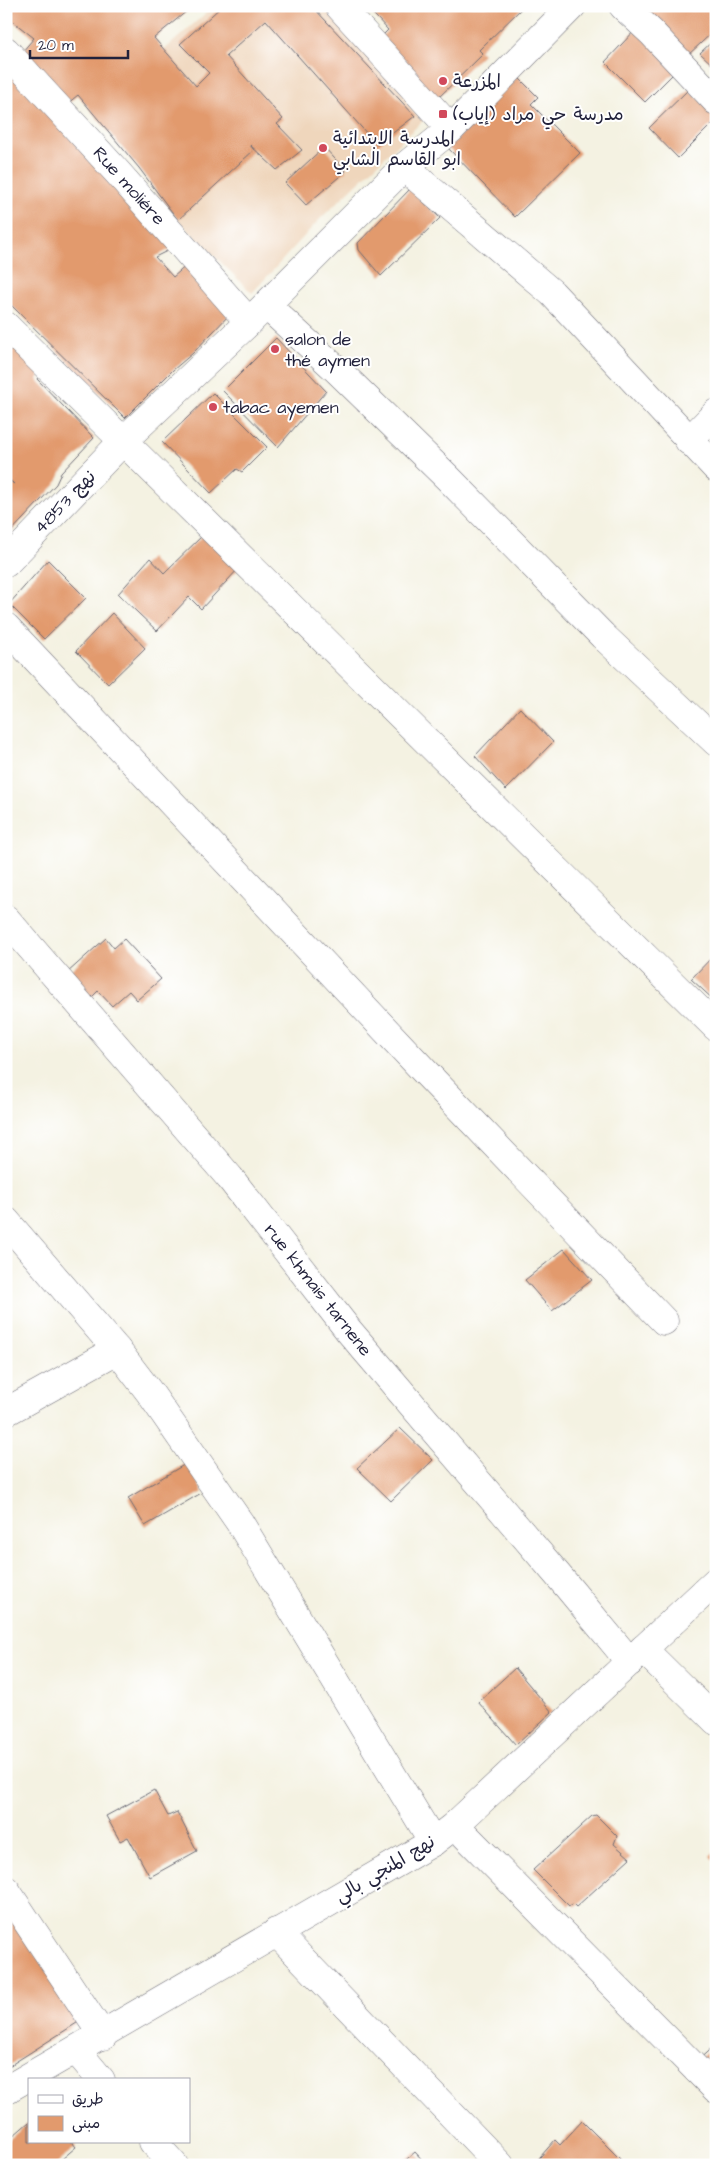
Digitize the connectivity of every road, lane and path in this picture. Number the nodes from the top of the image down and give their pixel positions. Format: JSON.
{"nodes":[{"id":1,"x":339,"y":6,"type":"edge"},
{"id":2,"x":572,"y":6,"type":"edge"},
{"id":3,"x":623,"y":6,"type":"edge"},
{"id":4,"x":6,"y":51,"type":"edge"},
{"id":5,"x":716,"y":102,"type":"edge"},
{"id":6,"x":451,"y":128,"type":"junction"},
{"id":7,"x":404,"y":167,"type":"junction"},
{"id":8,"x":258,"y":314,"type":"junction"},
{"id":9,"x":6,"y":326,"type":"edge"},
{"id":10,"x":716,"y":413,"type":"edge"},
{"id":11,"x":123,"y":441,"type":"junction"},
{"id":12,"x":689,"y":441,"type":"junction"},
{"id":13,"x":716,"y":468,"type":"edge"},
{"id":14,"x":6,"y":563,"type":"edge"},
{"id":15,"x":6,"y":627,"type":"edge"},
{"id":16,"x":712,"y":729,"type":"edge"},
{"id":17,"x":6,"y":919,"type":"edge"},
{"id":18,"x":716,"y":1026,"type":"edge"},
{"id":19,"x":6,"y":1221,"type":"edge"},
{"id":20,"x":664,"y":1321,"type":"dead end"},
{"id":21,"x":117,"y":1350,"type":"junction"},
{"id":22,"x":6,"y":1412,"type":"edge"},
{"id":23,"x":716,"y":1581,"type":"edge"},
{"id":24,"x":636,"y":1656,"type":"junction"},
{"id":25,"x":716,"y":1721,"type":"edge"},
{"id":26,"x":455,"y":1825,"type":"junction"},
{"id":27,"x":433,"y":1842,"type":"junction"},
{"id":28,"x":6,"y":1890,"type":"edge"},
{"id":29,"x":276,"y":1932,"type":"junction"},
{"id":30,"x":103,"y":2036,"type":"junction"},
{"id":31,"x":76,"y":2050,"type":"junction"},
{"id":32,"x":99,"y":2078,"type":"edge"},
{"id":33,"x":716,"y":2089,"type":"edge"},
{"id":34,"x":6,"y":2090,"type":"edge"},
{"id":35,"x":155,"y":2144,"type":"edge"},
{"id":36,"x":174,"y":2165,"type":"edge"},
{"id":37,"x":500,"y":2165,"type":"edge"}],
"edges":[{"from":1,"to":6,"type":"street"},
{"from":2,"to":6,"type":"street","name":"نهج 4853"},
{"from":3,"to":5,"type":"street"},
{"from":4,"to":8,"type":"street","name":"Rue moliére"},
{"from":6,"to":7,"type":"street","name":"نهج 4853"},
{"from":7,"to":8,"type":"street","name":"نهج 4853"},
{"from":7,"to":12,"type":"street"},
{"from":8,"to":11,"type":"street","name":"نهج 4853"},
{"from":8,"to":16,"type":"street","name":"Rue moliére"},
{"from":9,"to":11,"type":"street"},
{"from":10,"to":12,"type":"street"},
{"from":11,"to":14,"type":"street","name":"نهج 4853"},
{"from":11,"to":18,"type":"street"},
{"from":12,"to":13,"type":"street"},
{"from":15,"to":20,"type":"street"},
{"from":17,"to":24,"type":"street","name":"rue khmais tarnene"},
{"from":19,"to":21,"type":"street"},
{"from":21,"to":22,"type":"street"},
{"from":21,"to":27,"type":"street"},
{"from":23,"to":24,"type":"street","name":"نهج المنجي بالي"},
{"from":24,"to":25,"type":"street","name":"rue khmais tarnene"},
{"from":24,"to":26,"type":"street","name":"نهج المنجي بالي"},
{"from":26,"to":27,"type":"street","name":"نهج المنجي بالي"},
{"from":26,"to":33,"type":"street"},
{"from":27,"to":29,"type":"street","name":"نهج المنجي بالي"},
{"from":28,"to":30,"type":"street"},
{"from":29,"to":30,"type":"street","name":"نهج المنجي بالي"},
{"from":29,"to":37,"type":"street"},
{"from":30,"to":31,"type":"street","name":"نهج المنجي بالي"},
{"from":31,"to":32,"type":"street"},
{"from":31,"to":34,"type":"street","name":"نهج المنجي بالي"},
{"from":35,"to":36,"type":"street"}]}
